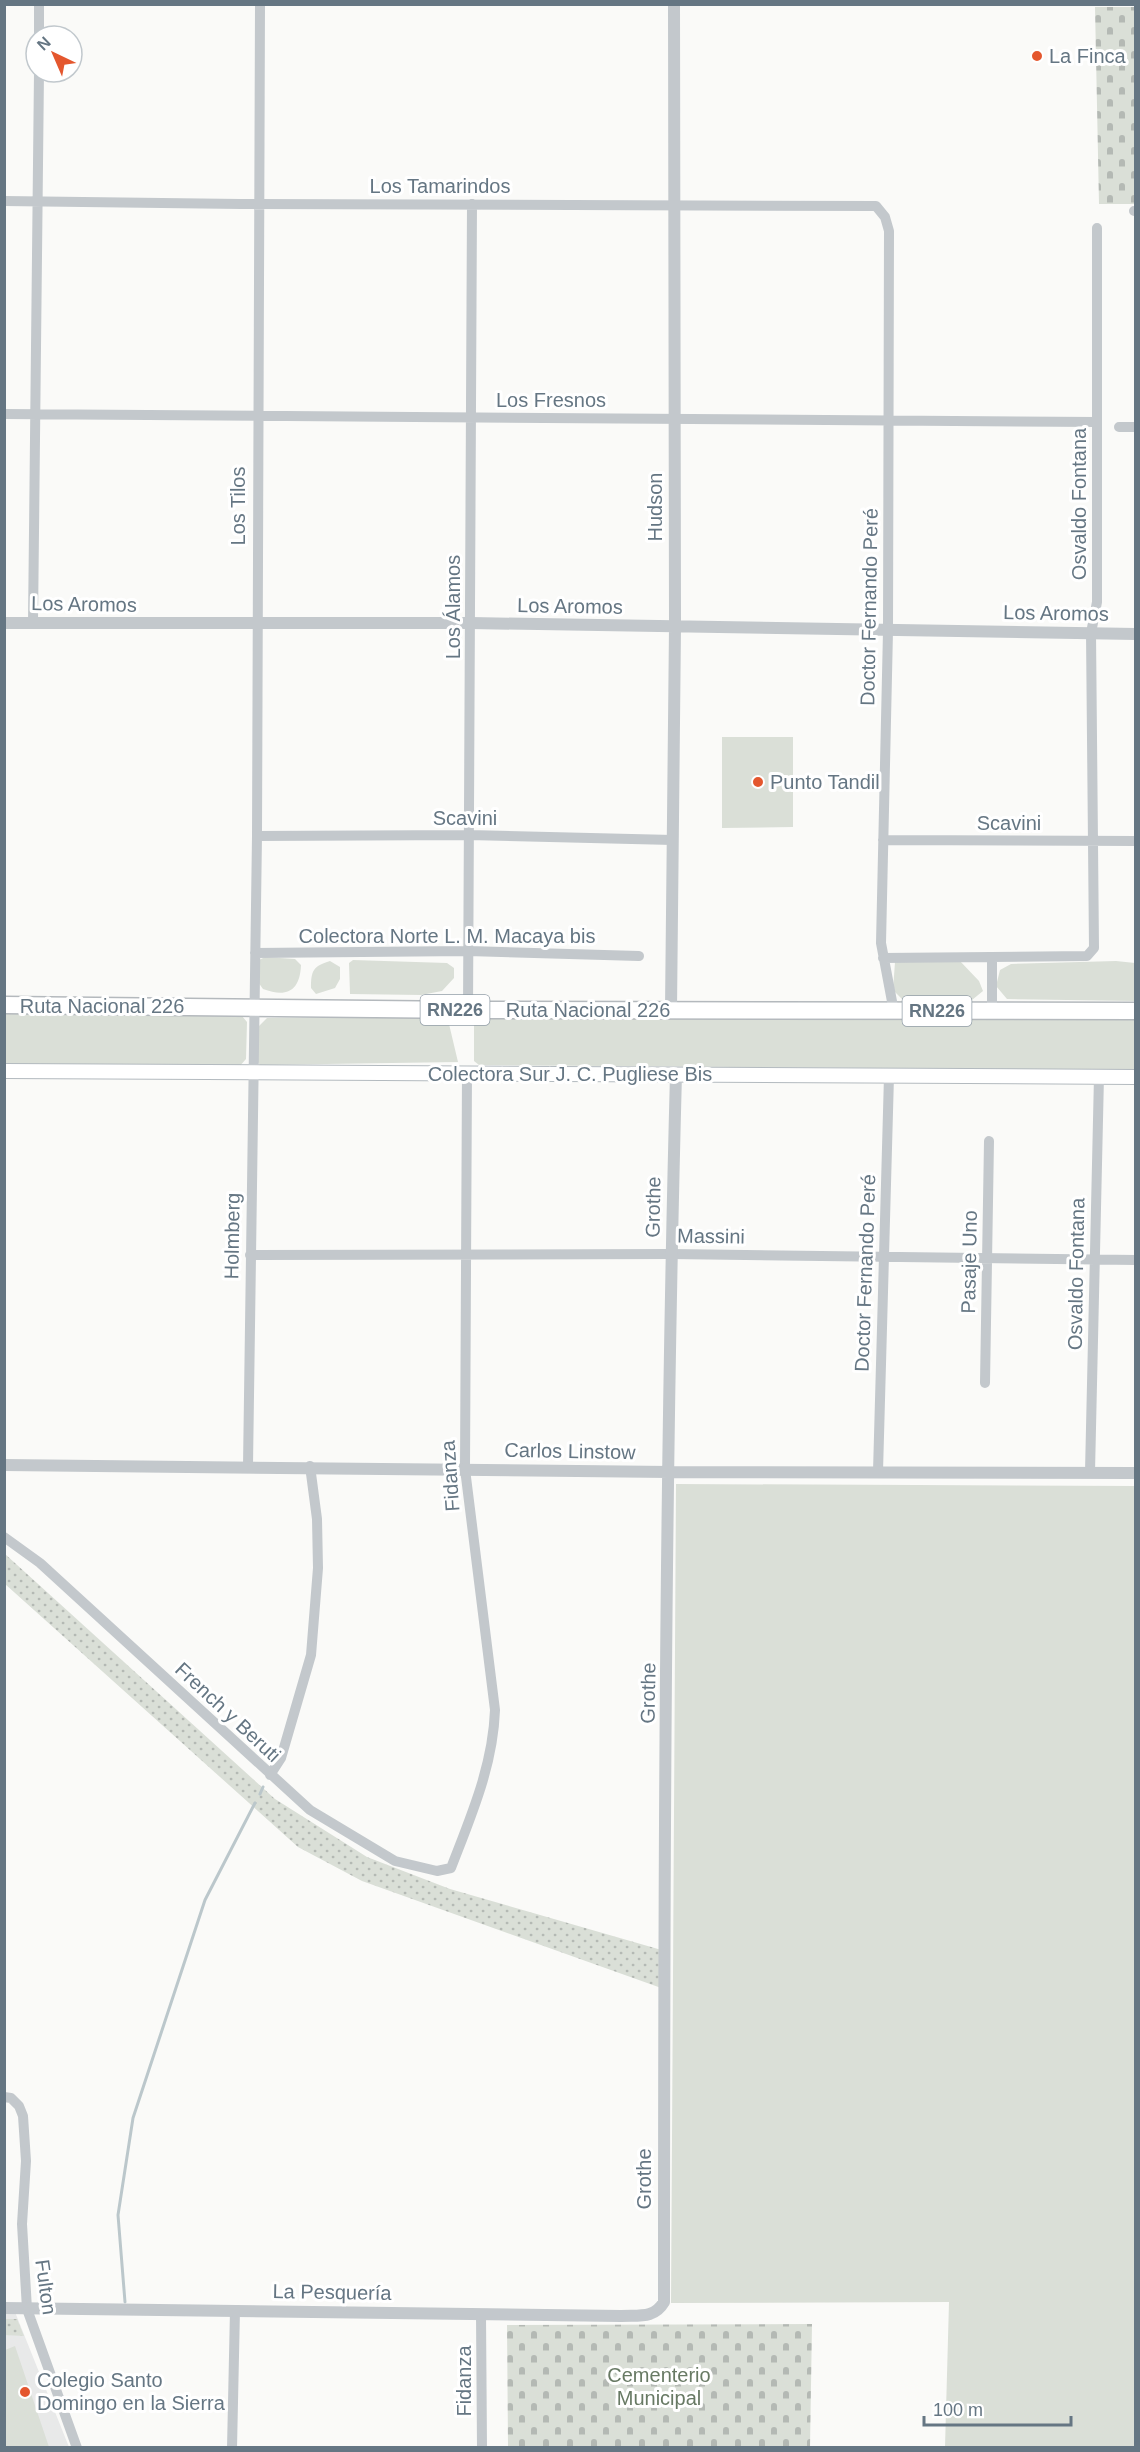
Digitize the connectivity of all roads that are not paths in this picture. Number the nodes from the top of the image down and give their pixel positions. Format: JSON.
{"nodes":[{"id":1,"x":39,"y":4,"type":"edge"},
{"id":2,"x":674,"y":4,"type":"edge"},
{"id":3,"x":260,"y":5,"type":"edge"},
{"id":4,"x":39,"y":24,"type":"edge"},
{"id":5,"x":39,"y":84,"type":"edge"},
{"id":6,"x":4,"y":201,"type":"edge"},
{"id":7,"x":38,"y":201,"type":"junction"},
{"id":8,"x":258,"y":204,"type":"junction"},
{"id":9,"x":472,"y":204,"type":"junction"},
{"id":10,"x":675,"y":205,"type":"junction"},
{"id":11,"x":876,"y":206,"type":"joint"},
{"id":12,"x":1097,"y":228,"type":"dead end"},
{"id":13,"x":4,"y":414,"type":"edge"},
{"id":14,"x":37,"y":414,"type":"junction"},
{"id":15,"x":257,"y":416,"type":"junction"},
{"id":16,"x":471,"y":417,"type":"junction"},
{"id":17,"x":675,"y":418,"type":"junction"},
{"id":18,"x":888,"y":420,"type":"junction"},
{"id":19,"x":1097,"y":422,"type":"junction"},
{"id":20,"x":1119,"y":427,"type":"dead end"},
{"id":21,"x":1136,"y":427,"type":"edge"},
{"id":22,"x":4,"y":623,"type":"edge"},
{"id":23,"x":33,"y":623,"type":"junction"},
{"id":24,"x":471,"y":624,"type":"junction"},
{"id":25,"x":256,"y":625,"type":"junction"},
{"id":26,"x":675,"y":627,"type":"junction"},
{"id":27,"x":888,"y":631,"type":"junction"},
{"id":28,"x":1091,"y":633,"type":"junction"},
{"id":29,"x":1136,"y":633,"type":"edge"},
{"id":30,"x":469,"y":835,"type":"junction"},
{"id":31,"x":257,"y":836,"type":"junction"},
{"id":32,"x":673,"y":840,"type":"junction"},
{"id":33,"x":883,"y":840,"type":"junction"},
{"id":34,"x":1092,"y":841,"type":"junction"},
{"id":35,"x":1136,"y":841,"type":"edge"},
{"id":36,"x":468,"y":951,"type":"junction"},
{"id":37,"x":255,"y":953,"type":"junction"},
{"id":38,"x":639,"y":956,"type":"dead end"},
{"id":39,"x":992,"y":957,"type":"junction"},
{"id":40,"x":883,"y":958,"type":"junction"},
{"id":41,"x":4,"y":1005,"type":"edge"},
{"id":42,"x":253,"y":1007,"type":"junction"},
{"id":43,"x":671,"y":1009,"type":"junction"},
{"id":44,"x":468,"y":1010,"type":"junction"},
{"id":45,"x":992,"y":1011,"type":"junction"},
{"id":46,"x":1136,"y":1011,"type":"edge"},
{"id":47,"x":894,"y":1012,"type":"junction"},
{"id":48,"x":4,"y":1071,"type":"edge"},
{"id":49,"x":252,"y":1073,"type":"junction"},
{"id":50,"x":467,"y":1073,"type":"junction"},
{"id":51,"x":676,"y":1074,"type":"junction"},
{"id":52,"x":889,"y":1076,"type":"junction"},
{"id":53,"x":1099,"y":1077,"type":"junction"},
{"id":54,"x":1136,"y":1077,"type":"edge"},
{"id":55,"x":989,"y":1141,"type":"dead end"},
{"id":56,"x":671,"y":1254,"type":"junction"},
{"id":57,"x":250,"y":1255,"type":"junction"},
{"id":58,"x":466,"y":1256,"type":"junction"},
{"id":59,"x":883,"y":1257,"type":"junction"},
{"id":60,"x":986,"y":1257,"type":"junction"},
{"id":61,"x":1094,"y":1259,"type":"junction"},
{"id":62,"x":1136,"y":1260,"type":"edge"},
{"id":63,"x":985,"y":1383,"type":"dead end"},
{"id":64,"x":4,"y":1465,"type":"edge"},
{"id":65,"x":248,"y":1466,"type":"junction"},
{"id":66,"x":310,"y":1466,"type":"junction"},
{"id":67,"x":465,"y":1469,"type":"junction"},
{"id":68,"x":669,"y":1472,"type":"junction"},
{"id":69,"x":878,"y":1472,"type":"junction"},
{"id":70,"x":1090,"y":1472,"type":"junction"},
{"id":71,"x":1136,"y":1473,"type":"edge"},
{"id":72,"x":4,"y":1537,"type":"edge"},
{"id":73,"x":270,"y":1775,"type":"junction"},
{"id":74,"x":451,"y":1868,"type":"joint"},
{"id":75,"x":4,"y":2097,"type":"edge"},
{"id":76,"x":4,"y":2308,"type":"edge"},
{"id":77,"x":27,"y":2309,"type":"junction"},
{"id":78,"x":235,"y":2310,"type":"junction"},
{"id":79,"x":658,"y":2312,"type":"joint"},
{"id":80,"x":481,"y":2315,"type":"junction"},
{"id":81,"x":77,"y":2448,"type":"edge"},
{"id":82,"x":232,"y":2448,"type":"edge"},
{"id":83,"x":482,"y":2448,"type":"edge"}],
"edges":[{"from":1,"to":4,"type":"street"},
{"from":2,"to":10,"type":"street","name":"Hudson"},
{"from":3,"to":8,"type":"street","name":"Los Tilos"},
{"from":5,"to":7,"type":"street"},
{"from":6,"to":7,"type":"street","name":"Los Tamarindos"},
{"from":7,"to":8,"type":"street","name":"Los Tamarindos"},
{"from":7,"to":14,"type":"street"},
{"from":8,"to":9,"type":"street","name":"Los Tamarindos"},
{"from":8,"to":15,"type":"street","name":"Los Tilos"},
{"from":9,"to":10,"type":"street","name":"Los Tamarindos"},
{"from":9,"to":16,"type":"street","name":"Los Álamos"},
{"from":10,"to":11,"type":"street","name":"Los Tamarindos"},
{"from":10,"to":17,"type":"street","name":"Hudson"},
{"from":11,"to":18,"type":"street","name":"Doctor Fernando Peré"},
{"from":12,"to":19,"type":"street","name":"Osvaldo Fontana"},
{"from":13,"to":14,"type":"street","name":"Los Fresnos"},
{"from":14,"to":15,"type":"street","name":"Los Fresnos"},
{"from":14,"to":23,"type":"street"},
{"from":15,"to":16,"type":"street","name":"Los Fresnos"},
{"from":15,"to":25,"type":"street","name":"Los Tilos"},
{"from":16,"to":17,"type":"street","name":"Los Fresnos"},
{"from":16,"to":24,"type":"street","name":"Los Álamos"},
{"from":17,"to":18,"type":"street","name":"Los Fresnos"},
{"from":17,"to":26,"type":"street","name":"Hudson"},
{"from":18,"to":19,"type":"street","name":"Los Fresnos"},
{"from":18,"to":27,"type":"street","name":"Doctor Fernando Peré"},
{"from":19,"to":28,"type":"street","name":"Osvaldo Fontana"},
{"from":20,"to":21,"type":"street"},
{"from":22,"to":23,"type":"street","name":"Los Aromos"},
{"from":23,"to":25,"type":"street","name":"Los Aromos"},
{"from":24,"to":25,"type":"street","name":"Los Aromos"},
{"from":24,"to":26,"type":"street","name":"Los Aromos"},
{"from":24,"to":30,"type":"street","name":"Los Álamos"},
{"from":25,"to":31,"type":"street","name":"Los Tilos"},
{"from":26,"to":27,"type":"street","name":"Los Aromos"},
{"from":26,"to":32,"type":"street","name":"Hudson"},
{"from":27,"to":28,"type":"street","name":"Los Aromos"},
{"from":27,"to":33,"type":"street","name":"Doctor Fernando Peré"},
{"from":28,"to":29,"type":"street","name":"Los Aromos"},
{"from":28,"to":34,"type":"street","name":"Osvaldo Fontana"},
{"from":30,"to":31,"type":"street","name":"Scavini"},
{"from":30,"to":32,"type":"street","name":"Scavini"},
{"from":30,"to":36,"type":"street","name":"Los Álamos"},
{"from":31,"to":37,"type":"street","name":"Los Tilos"},
{"from":32,"to":43,"type":"street","name":"Hudson"},
{"from":33,"to":34,"type":"street","name":"Scavini"},
{"from":33,"to":40,"type":"street","name":"Doctor Fernando Peré"},
{"from":34,"to":35,"type":"street","name":"Scavini"},
{"from":34,"to":39,"type":"street","name":"Osvaldo Fontana"},
{"from":36,"to":37,"type":"street","name":"Colectora Norte L. M. Macaya bis"},
{"from":36,"to":38,"type":"street","name":"Colectora Norte L. M. Macaya bis"},
{"from":36,"to":44,"type":"street","name":"Los Álamos"},
{"from":37,"to":42,"type":"street","name":"Los Tilos"},
{"from":39,"to":40,"type":"street"},
{"from":39,"to":45,"type":"street"},
{"from":40,"to":47,"type":"street","name":"Doctor Fernando Peré"},
{"from":41,"to":42,"type":"highway","name":"Ruta Nacional 226","number":"RN226"},
{"from":42,"to":44,"type":"highway","name":"Ruta Nacional 226","number":"RN226"},
{"from":42,"to":49,"type":"street","name":"Holmberg"},
{"from":43,"to":44,"type":"highway","name":"Ruta Nacional 226","number":"RN226"},
{"from":43,"to":47,"type":"highway","name":"Ruta Nacional 226","number":"RN226"},
{"from":45,"to":46,"type":"highway","name":"Ruta Nacional 226","number":"RN226"},
{"from":45,"to":47,"type":"highway","name":"Ruta Nacional 226","number":"RN226"},
{"from":48,"to":49,"type":"main road","name":"Colectora Sur J. C. Pugliese Bis"},
{"from":49,"to":50,"type":"main road","name":"Colectora Sur J. C. Pugliese Bis"},
{"from":49,"to":57,"type":"street","name":"Holmberg"},
{"from":50,"to":51,"type":"main road","name":"Colectora Sur J. C. Pugliese Bis"},
{"from":50,"to":58,"type":"street","name":"Fidanza"},
{"from":51,"to":52,"type":"main road","name":"Colectora Sur J. C. Pugliese Bis"},
{"from":51,"to":56,"type":"street","name":"Grothe"},
{"from":52,"to":53,"type":"main road","name":"Colectora Sur J. C. Pugliese Bis"},
{"from":52,"to":59,"type":"street","name":"Doctor Fernando Peré"},
{"from":53,"to":54,"type":"main road","name":"Colectora Sur J. C. Pugliese Bis"},
{"from":53,"to":61,"type":"street","name":"Osvaldo Fontana"},
{"from":55,"to":60,"type":"street","name":"Pasaje Uno"},
{"from":56,"to":58,"type":"street","name":"Massini"},
{"from":56,"to":59,"type":"street","name":"Massini"},
{"from":56,"to":68,"type":"street","name":"Grothe"},
{"from":57,"to":58,"type":"street","name":"Massini"},
{"from":57,"to":65,"type":"street","name":"Holmberg"},
{"from":58,"to":67,"type":"street","name":"Fidanza"},
{"from":59,"to":60,"type":"street","name":"Massini"},
{"from":59,"to":69,"type":"street","name":"Doctor Fernando Peré"},
{"from":60,"to":61,"type":"street","name":"Massini"},
{"from":60,"to":63,"type":"street","name":"Pasaje Uno"},
{"from":61,"to":62,"type":"street","name":"Massini"},
{"from":61,"to":70,"type":"street","name":"Osvaldo Fontana"},
{"from":64,"to":65,"type":"street","name":"Carlos Linstow"},
{"from":65,"to":66,"type":"street","name":"Carlos Linstow"},
{"from":66,"to":67,"type":"street","name":"Carlos Linstow"},
{"from":66,"to":73,"type":"street"},
{"from":67,"to":68,"type":"street","name":"Carlos Linstow"},
{"from":67,"to":74,"type":"street","name":"Fidanza"},
{"from":68,"to":69,"type":"street","name":"Carlos Linstow"},
{"from":68,"to":79,"type":"street","name":"Grothe"},
{"from":69,"to":70,"type":"street","name":"Carlos Linstow"},
{"from":70,"to":71,"type":"street","name":"Carlos Linstow"},
{"from":72,"to":73,"type":"street","name":"French y Beruti"},
{"from":73,"to":74,"type":"street","name":"French y Beruti"},
{"from":75,"to":77,"type":"street","name":"Fulton"},
{"from":76,"to":77,"type":"street","name":"La Pesquería"},
{"from":77,"to":78,"type":"street","name":"La Pesquería"},
{"from":77,"to":81,"type":"street","name":"Fulton"},
{"from":78,"to":80,"type":"street","name":"La Pesquería"},
{"from":78,"to":82,"type":"street"},
{"from":79,"to":80,"type":"street","name":"La Pesquería"},
{"from":80,"to":83,"type":"street","name":"Fidanza"}]}
